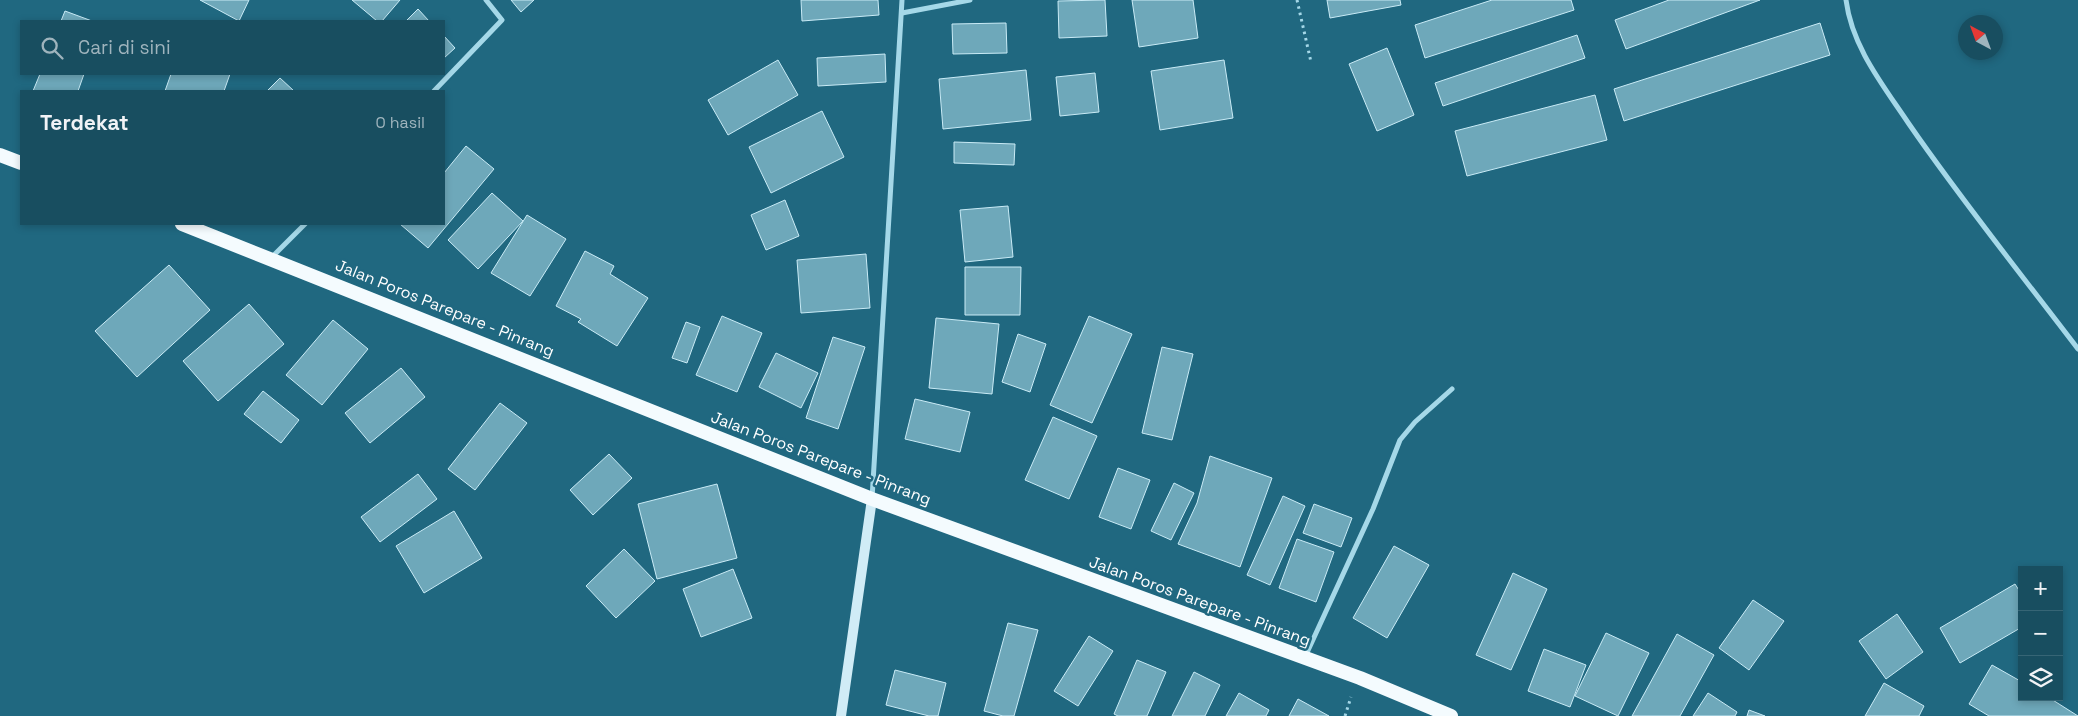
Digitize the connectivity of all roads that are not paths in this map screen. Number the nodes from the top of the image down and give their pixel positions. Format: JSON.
{"nodes":[{"id":1,"x":486,"y":0,"type":"edge"},
{"id":2,"x":902,"y":0,"type":"edge"},
{"id":3,"x":970,"y":0,"type":"edge"},
{"id":4,"x":1846,"y":0,"type":"edge"},
{"id":5,"x":902,"y":13,"type":"junction"},
{"id":6,"x":435,"y":90,"type":"edge"},
{"id":7,"x":0,"y":155,"type":"edge"},
{"id":8,"x":20,"y":163,"type":"edge"},
{"id":9,"x":185,"y":225,"type":"edge"},
{"id":10,"x":304,"y":225,"type":"edge"},
{"id":11,"x":272,"y":258,"type":"junction"},
{"id":12,"x":2078,"y":349,"type":"edge"},
{"id":13,"x":1452,"y":389,"type":"dead end"},
{"id":14,"x":872,"y":499,"type":"junction"},
{"id":15,"x":1305,"y":658,"type":"junction"},
{"id":16,"x":841,"y":716,"type":"edge"},
{"id":17,"x":1451,"y":716,"type":"edge"}],
"edges":[{"from":1,"to":6,"type":"street"},
{"from":2,"to":5,"type":"street"},
{"from":3,"to":5,"type":"street"},
{"from":4,"to":12,"type":"street"},
{"from":5,"to":14,"type":"street"},
{"from":7,"to":8,"type":"highway"},
{"from":9,"to":11,"type":"highway","name":"Jalan Poros Parepare - Pinrang"},
{"from":10,"to":11,"type":"street"},
{"from":11,"to":14,"type":"highway","name":"Jalan Poros Parepare - Pinrang"},
{"from":13,"to":15,"type":"street"},
{"from":14,"to":15,"type":"highway","name":"Jalan Poros Parepare - Pinrang"},
{"from":14,"to":16,"type":"main road"},
{"from":15,"to":17,"type":"highway","name":"Jalan Poros Parepare - Pinrang"}]}
